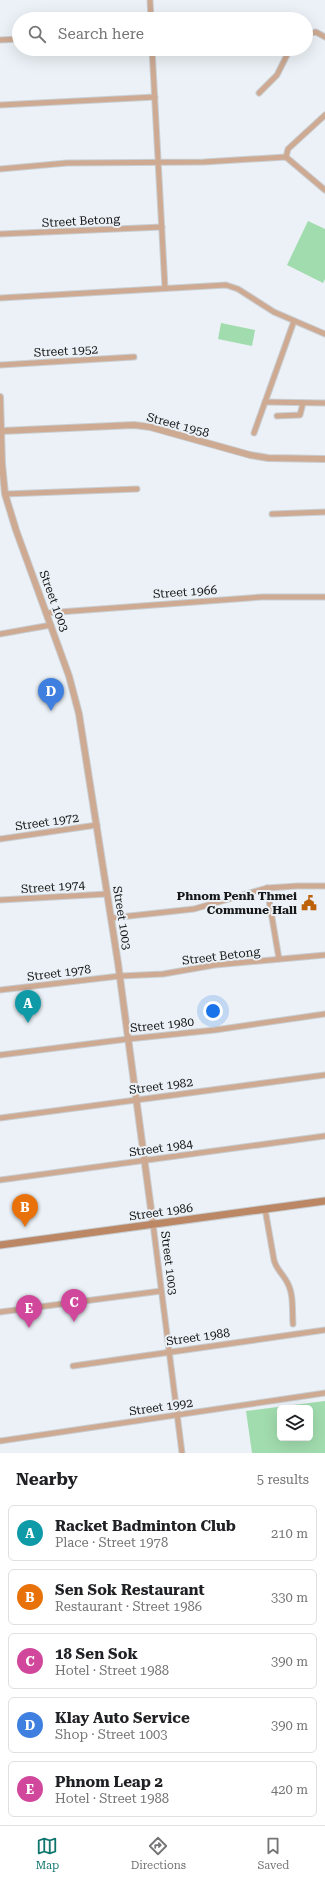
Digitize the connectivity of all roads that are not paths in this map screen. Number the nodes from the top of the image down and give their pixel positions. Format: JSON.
{"nodes":[{"id":1,"x":150,"y":0,"type":"edge"},
{"id":2,"x":151,"y":12,"type":"edge"},
{"id":3,"x":313,"y":33,"type":"edge"},
{"id":4,"x":325,"y":37,"type":"edge"},
{"id":5,"x":12,"y":39,"type":"edge"},
{"id":6,"x":0,"y":40,"type":"edge"},
{"id":7,"x":152,"y":56,"type":"edge"},
{"id":8,"x":287,"y":56,"type":"edge"},
{"id":9,"x":259,"y":93,"type":"dead end"},
{"id":10,"x":155,"y":97,"type":"junction"},
{"id":11,"x":0,"y":105,"type":"edge"},
{"id":12,"x":325,"y":115,"type":"edge"},
{"id":13,"x":286,"y":157,"type":"junction"},
{"id":14,"x":158,"y":161,"type":"junction"},
{"id":15,"x":0,"y":169,"type":"edge"},
{"id":16,"x":325,"y":190,"type":"edge"},
{"id":17,"x":162,"y":227,"type":"junction"},
{"id":18,"x":0,"y":234,"type":"edge"},
{"id":19,"x":165,"y":288,"type":"junction"},
{"id":20,"x":0,"y":298,"type":"edge"},
{"id":21,"x":294,"y":321,"type":"junction"},
{"id":22,"x":325,"y":334,"type":"edge"},
{"id":23,"x":134,"y":357,"type":"dead end"},
{"id":24,"x":0,"y":365,"type":"edge"},
{"id":25,"x":0,"y":397,"type":"edge"},
{"id":26,"x":265,"y":402,"type":"junction"},
{"id":27,"x":303,"y":403,"type":"junction"},
{"id":28,"x":325,"y":403,"type":"edge"},
{"id":29,"x":277,"y":416,"type":"dead end"},
{"id":30,"x":1,"y":431,"type":"edge"},
{"id":31,"x":254,"y":434,"type":"dead end"},
{"id":32,"x":325,"y":459,"type":"edge"},
{"id":33,"x":137,"y":489,"type":"dead end"},
{"id":34,"x":6,"y":494,"type":"junction"},
{"id":35,"x":325,"y":512,"type":"edge"},
{"id":36,"x":272,"y":514,"type":"dead end"},
{"id":37,"x":325,"y":597,"type":"edge"},
{"id":38,"x":46,"y":613,"type":"junction"},
{"id":39,"x":51,"y":625,"type":"junction"},
{"id":40,"x":0,"y":634,"type":"edge"},
{"id":41,"x":97,"y":825,"type":"junction"},
{"id":42,"x":0,"y":839,"type":"edge"},
{"id":43,"x":325,"y":886,"type":"edge"},
{"id":44,"x":268,"y":888,"type":"junction"},
{"id":45,"x":107,"y":894,"type":"junction"},
{"id":46,"x":0,"y":900,"type":"edge"},
{"id":47,"x":111,"y":918,"type":"junction"},
{"id":48,"x":325,"y":955,"type":"edge"},
{"id":49,"x":279,"y":959,"type":"junction"},
{"id":50,"x":120,"y":976,"type":"junction"},
{"id":51,"x":0,"y":990,"type":"edge"},
{"id":52,"x":325,"y":1014,"type":"edge"},
{"id":53,"x":128,"y":1039,"type":"junction"},
{"id":54,"x":0,"y":1055,"type":"edge"},
{"id":55,"x":325,"y":1075,"type":"edge"},
{"id":56,"x":136,"y":1099,"type":"junction"},
{"id":57,"x":0,"y":1118,"type":"edge"},
{"id":58,"x":325,"y":1136,"type":"edge"},
{"id":59,"x":144,"y":1160,"type":"junction"},
{"id":60,"x":0,"y":1180,"type":"edge"},
{"id":61,"x":325,"y":1201,"type":"edge"},
{"id":62,"x":265,"y":1209,"type":"junction"},
{"id":63,"x":153,"y":1224,"type":"junction"},
{"id":64,"x":0,"y":1246,"type":"edge"},
{"id":65,"x":161,"y":1291,"type":"junction"},
{"id":66,"x":0,"y":1312,"type":"edge"},
{"id":67,"x":293,"y":1324,"type":"dead end"},
{"id":68,"x":325,"y":1330,"type":"edge"},
{"id":69,"x":169,"y":1351,"type":"junction"},
{"id":70,"x":73,"y":1366,"type":"dead end"},
{"id":71,"x":325,"y":1393,"type":"edge"},
{"id":72,"x":177,"y":1415,"type":"junction"},
{"id":73,"x":0,"y":1440,"type":"edge"},
{"id":74,"x":182,"y":1453,"type":"edge"}],
"edges":[{"from":1,"to":2,"type":"street"},
{"from":3,"to":4,"type":"street"},
{"from":5,"to":6,"type":"street"},
{"from":7,"to":10,"type":"street"},
{"from":8,"to":9,"type":"street"},
{"from":10,"to":11,"type":"street"},
{"from":10,"to":14,"type":"street"},
{"from":12,"to":13,"type":"street"},
{"from":13,"to":14,"type":"street"},
{"from":13,"to":16,"type":"street"},
{"from":14,"to":15,"type":"street"},
{"from":14,"to":17,"type":"street"},
{"from":17,"to":18,"type":"street","name":"Street Betong"},
{"from":17,"to":19,"type":"street"},
{"from":19,"to":20,"type":"street"},
{"from":19,"to":21,"type":"street"},
{"from":21,"to":22,"type":"street"},
{"from":21,"to":26,"type":"street"},
{"from":23,"to":24,"type":"street","name":"Street 1952"},
{"from":25,"to":30,"type":"street","name":"Street 1003"},
{"from":26,"to":27,"type":"street"},
{"from":26,"to":31,"type":"street"},
{"from":27,"to":28,"type":"street"},
{"from":27,"to":29,"type":"street"},
{"from":30,"to":32,"type":"street","name":"Street 1958"},
{"from":30,"to":34,"type":"street","name":"Street 1003"},
{"from":33,"to":34,"type":"street"},
{"from":34,"to":38,"type":"street","name":"Street 1003"},
{"from":35,"to":36,"type":"street"},
{"from":37,"to":38,"type":"street","name":"Street 1966"},
{"from":38,"to":39,"type":"street","name":"Street 1003"},
{"from":39,"to":40,"type":"street"},
{"from":39,"to":41,"type":"street","name":"Street 1003"},
{"from":41,"to":42,"type":"street","name":"Street 1972"},
{"from":41,"to":45,"type":"street","name":"Street 1003"},
{"from":43,"to":44,"type":"street"},
{"from":44,"to":47,"type":"street"},
{"from":44,"to":49,"type":"street"},
{"from":45,"to":46,"type":"street","name":"Street 1974"},
{"from":45,"to":47,"type":"street","name":"Street 1003"},
{"from":47,"to":50,"type":"street","name":"Street 1003"},
{"from":48,"to":49,"type":"street","name":"Street Betong"},
{"from":49,"to":50,"type":"street","name":"Street Betong"},
{"from":50,"to":51,"type":"street","name":"Street 1978"},
{"from":50,"to":53,"type":"street","name":"Street 1003"},
{"from":52,"to":53,"type":"street","name":"Street 1980"},
{"from":53,"to":54,"type":"street","name":"Street 1980"},
{"from":53,"to":56,"type":"street","name":"Street 1003"},
{"from":55,"to":56,"type":"street","name":"Street 1982"},
{"from":56,"to":57,"type":"street","name":"Street 1982"},
{"from":56,"to":59,"type":"street","name":"Street 1003"},
{"from":58,"to":59,"type":"street","name":"Street 1984"},
{"from":59,"to":60,"type":"street","name":"Street 1984"},
{"from":59,"to":63,"type":"street","name":"Street 1003"},
{"from":61,"to":62,"type":"main road","name":"Street 1986"},
{"from":62,"to":63,"type":"main road","name":"Street 1986"},
{"from":62,"to":67,"type":"street"},
{"from":63,"to":64,"type":"main road","name":"Street 1986"},
{"from":63,"to":65,"type":"street","name":"Street 1003"},
{"from":65,"to":66,"type":"street"},
{"from":65,"to":69,"type":"street","name":"Street 1003"},
{"from":68,"to":69,"type":"street","name":"Street 1988"},
{"from":69,"to":70,"type":"street","name":"Street 1988"},
{"from":69,"to":72,"type":"street","name":"Street 1003"},
{"from":71,"to":72,"type":"street","name":"Street 1992"},
{"from":72,"to":73,"type":"street","name":"Street 1992"},
{"from":72,"to":74,"type":"street","name":"Street 1003"}]}
